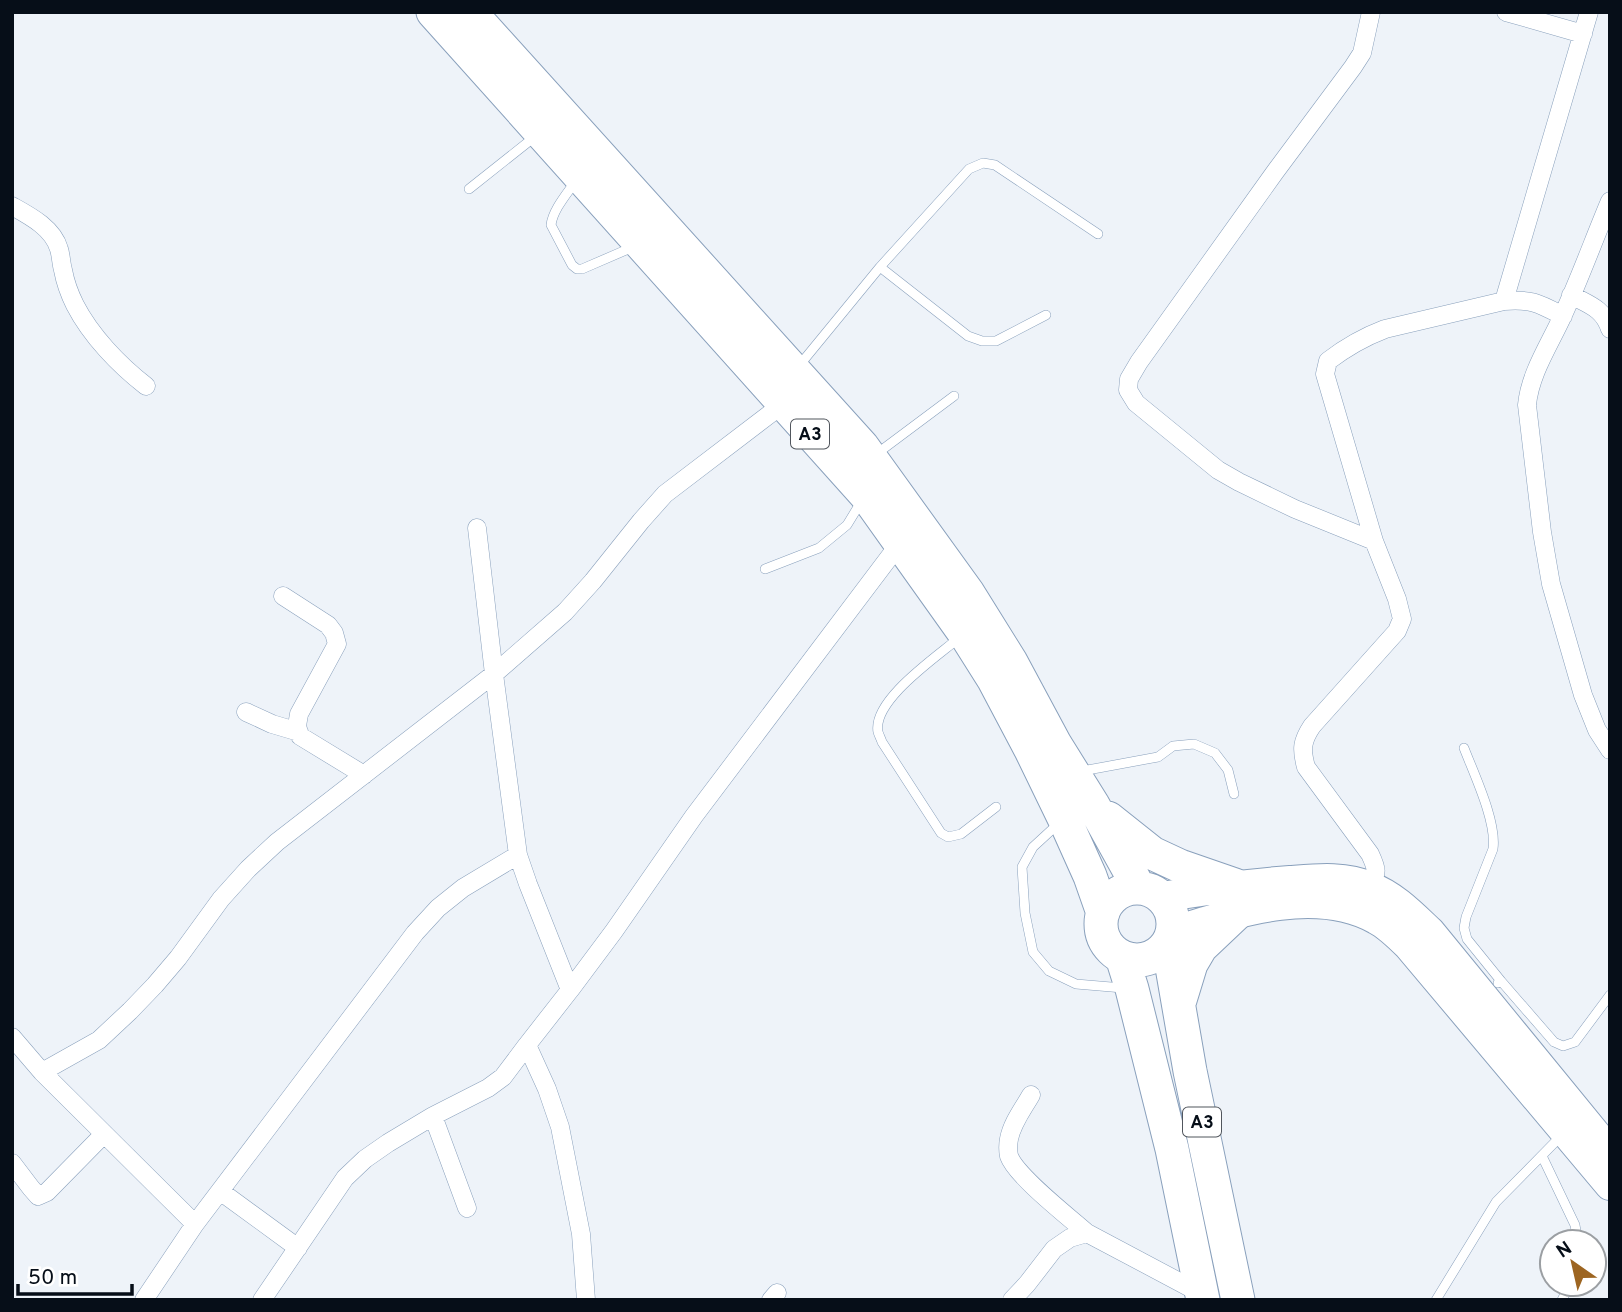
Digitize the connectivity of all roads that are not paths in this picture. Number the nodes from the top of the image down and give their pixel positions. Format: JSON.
{"nodes":[{"id":1,"x":433,"y":12,"type":"edge"},
{"id":2,"x":470,"y":12,"type":"edge"},
{"id":3,"x":1371,"y":12,"type":"edge"},
{"id":4,"x":1506,"y":12,"type":"edge"},
{"id":5,"x":1589,"y":12,"type":"edge"},
{"id":6,"x":1583,"y":34,"type":"junction"},
{"id":7,"x":541,"y":132,"type":"junction"},
{"id":8,"x":590,"y":166,"type":"junction"},
{"id":9,"x":469,"y":189,"type":"dead end"},
{"id":10,"x":1610,"y":201,"type":"edge"},
{"id":11,"x":12,"y":206,"type":"edge"},
{"id":12,"x":1098,"y":234,"type":"dead end"},
{"id":13,"x":639,"y":244,"type":"junction"},
{"id":14,"x":880,"y":267,"type":"junction"},
{"id":15,"x":1572,"y":295,"type":"junction"},
{"id":16,"x":1504,"y":301,"type":"junction"},
{"id":17,"x":1046,"y":315,"type":"dead end"},
{"id":18,"x":1563,"y":316,"type":"junction"},
{"id":19,"x":1610,"y":329,"type":"edge"},
{"id":20,"x":794,"y":371,"type":"junction"},
{"id":21,"x":146,"y":386,"type":"dead end"},
{"id":22,"x":954,"y":396,"type":"dead end"},
{"id":23,"x":783,"y":404,"type":"junction"},
{"id":24,"x":871,"y":458,"type":"junction"},
{"id":25,"x":866,"y":495,"type":"junction"},
{"id":26,"x":477,"y":528,"type":"dead end"},
{"id":27,"x":1374,"y":541,"type":"junction"},
{"id":28,"x":900,"y":543,"type":"junction"},
{"id":29,"x":765,"y":569,"type":"dead end"},
{"id":30,"x":283,"y":596,"type":"dead end"},
{"id":31,"x":965,"y":634,"type":"junction"},
{"id":32,"x":494,"y":674,"type":"junction"},
{"id":33,"x":246,"y":712,"type":"dead end"},
{"id":34,"x":299,"y":732,"type":"junction"},
{"id":35,"x":1464,"y":748,"type":"dead end"},
{"id":36,"x":1610,"y":751,"type":"edge"},
{"id":37,"x":1073,"y":772,"type":"junction"},
{"id":38,"x":364,"y":775,"type":"junction"},
{"id":39,"x":1234,"y":794,"type":"dead end"},
{"id":40,"x":996,"y":807,"type":"dead end"},
{"id":41,"x":1078,"y":811,"type":"junction"},
{"id":42,"x":518,"y":855,"type":"junction"},
{"id":43,"x":1370,"y":887,"type":"junction"},
{"id":44,"x":1150,"y":893,"type":"junction"},
{"id":45,"x":1236,"y":898,"type":"junction"},
{"id":46,"x":1103,"y":913,"type":"junction"},
{"id":47,"x":1170,"y":938,"type":"junction"},
{"id":48,"x":1122,"y":957,"type":"junction"},
{"id":49,"x":1492,"y":988,"type":"junction"},
{"id":50,"x":1132,"y":989,"type":"junction"},
{"id":51,"x":570,"y":990,"type":"junction"},
{"id":52,"x":1610,"y":995,"type":"edge"},
{"id":53,"x":1179,"y":1006,"type":"junction"},
{"id":54,"x":12,"y":1037,"type":"edge"},
{"id":55,"x":527,"y":1045,"type":"junction"},
{"id":56,"x":41,"y":1072,"type":"junction"},
{"id":57,"x":1031,"y":1096,"type":"dead end"},
{"id":58,"x":433,"y":1116,"type":"junction"},
{"id":59,"x":1565,"y":1132,"type":"junction"},
{"id":60,"x":104,"y":1134,"type":"junction"},
{"id":61,"x":1610,"y":1152,"type":"edge"},
{"id":62,"x":1542,"y":1156,"type":"junction"},
{"id":63,"x":12,"y":1163,"type":"edge"},
{"id":64,"x":1610,"y":1185,"type":"edge"},
{"id":65,"x":220,"y":1191,"type":"junction"},
{"id":66,"x":467,"y":1208,"type":"dead end"},
{"id":67,"x":195,"y":1224,"type":"junction"},
{"id":68,"x":1576,"y":1228,"type":"edge"},
{"id":69,"x":1087,"y":1233,"type":"junction"},
{"id":70,"x":298,"y":1248,"type":"junction"},
{"id":71,"x":1203,"y":1297,"type":"edge"},
{"id":72,"x":144,"y":1300,"type":"edge"},
{"id":73,"x":262,"y":1300,"type":"edge"},
{"id":74,"x":586,"y":1300,"type":"edge"},
{"id":75,"x":1013,"y":1300,"type":"edge"},
{"id":76,"x":1238,"y":1300,"type":"edge"},
{"id":77,"x":1436,"y":1300,"type":"edge"}],
"edges":[{"from":1,"to":7,"type":"highway","number":"A3"},
{"from":2,"to":8,"type":"highway","number":"A3"},
{"from":3,"to":27,"type":"street"},
{"from":4,"to":6,"type":"street"},
{"from":5,"to":6,"type":"street"},
{"from":6,"to":16,"type":"street"},
{"from":7,"to":8,"type":"highway","number":"A3"},
{"from":7,"to":9,"type":"lane"},
{"from":8,"to":13,"type":"highway","number":"A3"},
{"from":8,"to":13,"type":"lane"},
{"from":8,"to":20,"type":"highway","number":"A3"},
{"from":10,"to":15,"type":"street"},
{"from":11,"to":21,"type":"street"},
{"from":12,"to":14,"type":"lane"},
{"from":13,"to":23,"type":"highway","number":"A3"},
{"from":14,"to":17,"type":"lane"},
{"from":14,"to":20,"type":"lane"},
{"from":15,"to":18,"type":"street"},
{"from":15,"to":19,"type":"street"},
{"from":16,"to":18,"type":"street"},
{"from":16,"to":27,"type":"street"},
{"from":18,"to":36,"type":"street"},
{"from":20,"to":24,"type":"highway","number":"A3"},
{"from":22,"to":24,"type":"lane"},
{"from":23,"to":25,"type":"highway","number":"A3"},
{"from":23,"to":32,"type":"street"},
{"from":24,"to":37,"type":"highway","number":"A3"},
{"from":25,"to":28,"type":"highway","number":"A3"},
{"from":25,"to":29,"type":"lane"},
{"from":26,"to":32,"type":"street"},
{"from":27,"to":43,"type":"street"},
{"from":28,"to":31,"type":"highway","number":"A3"},
{"from":28,"to":51,"type":"street"},
{"from":30,"to":34,"type":"street"},
{"from":31,"to":40,"type":"lane"},
{"from":31,"to":41,"type":"highway","number":"A3"},
{"from":32,"to":38,"type":"street"},
{"from":32,"to":42,"type":"street"},
{"from":33,"to":34,"type":"street"},
{"from":34,"to":38,"type":"street"},
{"from":35,"to":49,"type":"lane"},
{"from":37,"to":39,"type":"lane"},
{"from":37,"to":41,"type":"highway","number":"A3"},
{"from":38,"to":56,"type":"street"},
{"from":41,"to":44,"type":"highway","number":"A3"},
{"from":41,"to":45,"type":"highway"},
{"from":41,"to":46,"type":"highway","number":"A3"},
{"from":41,"to":50,"type":"lane"},
{"from":42,"to":51,"type":"street"},
{"from":42,"to":65,"type":"street"},
{"from":43,"to":45,"type":"main road"},
{"from":43,"to":49,"type":"main road"},
{"from":44,"to":45,"type":"main road"},
{"from":44,"to":46,"type":"highway"},
{"from":44,"to":47,"type":"highway"},
{"from":45,"to":47,"type":"main road"},
{"from":45,"to":53,"type":"highway"},
{"from":45,"to":59,"type":"main road"},
{"from":46,"to":48,"type":"highway"},
{"from":47,"to":48,"type":"highway"},
{"from":47,"to":53,"type":"highway","number":"A3"},
{"from":48,"to":50,"type":"highway","number":"A3"},
{"from":49,"to":52,"type":"lane"},
{"from":49,"to":61,"type":"main road"},
{"from":50,"to":71,"type":"highway","number":"A3"},
{"from":51,"to":55,"type":"street"},
{"from":53,"to":76,"type":"highway","number":"A3"},
{"from":54,"to":56,"type":"street"},
{"from":55,"to":58,"type":"street"},
{"from":55,"to":74,"type":"street"},
{"from":56,"to":60,"type":"street"},
{"from":57,"to":69,"type":"street"},
{"from":58,"to":66,"type":"street"},
{"from":58,"to":70,"type":"street"},
{"from":59,"to":62,"type":"lane"},
{"from":59,"to":64,"type":"main road"},
{"from":60,"to":63,"type":"street"},
{"from":60,"to":67,"type":"street"},
{"from":62,"to":68,"type":"lane"},
{"from":62,"to":77,"type":"lane"},
{"from":65,"to":67,"type":"street"},
{"from":65,"to":70,"type":"street"},
{"from":67,"to":72,"type":"street"},
{"from":69,"to":71,"type":"street"},
{"from":69,"to":75,"type":"street"},
{"from":70,"to":73,"type":"street"}]}
